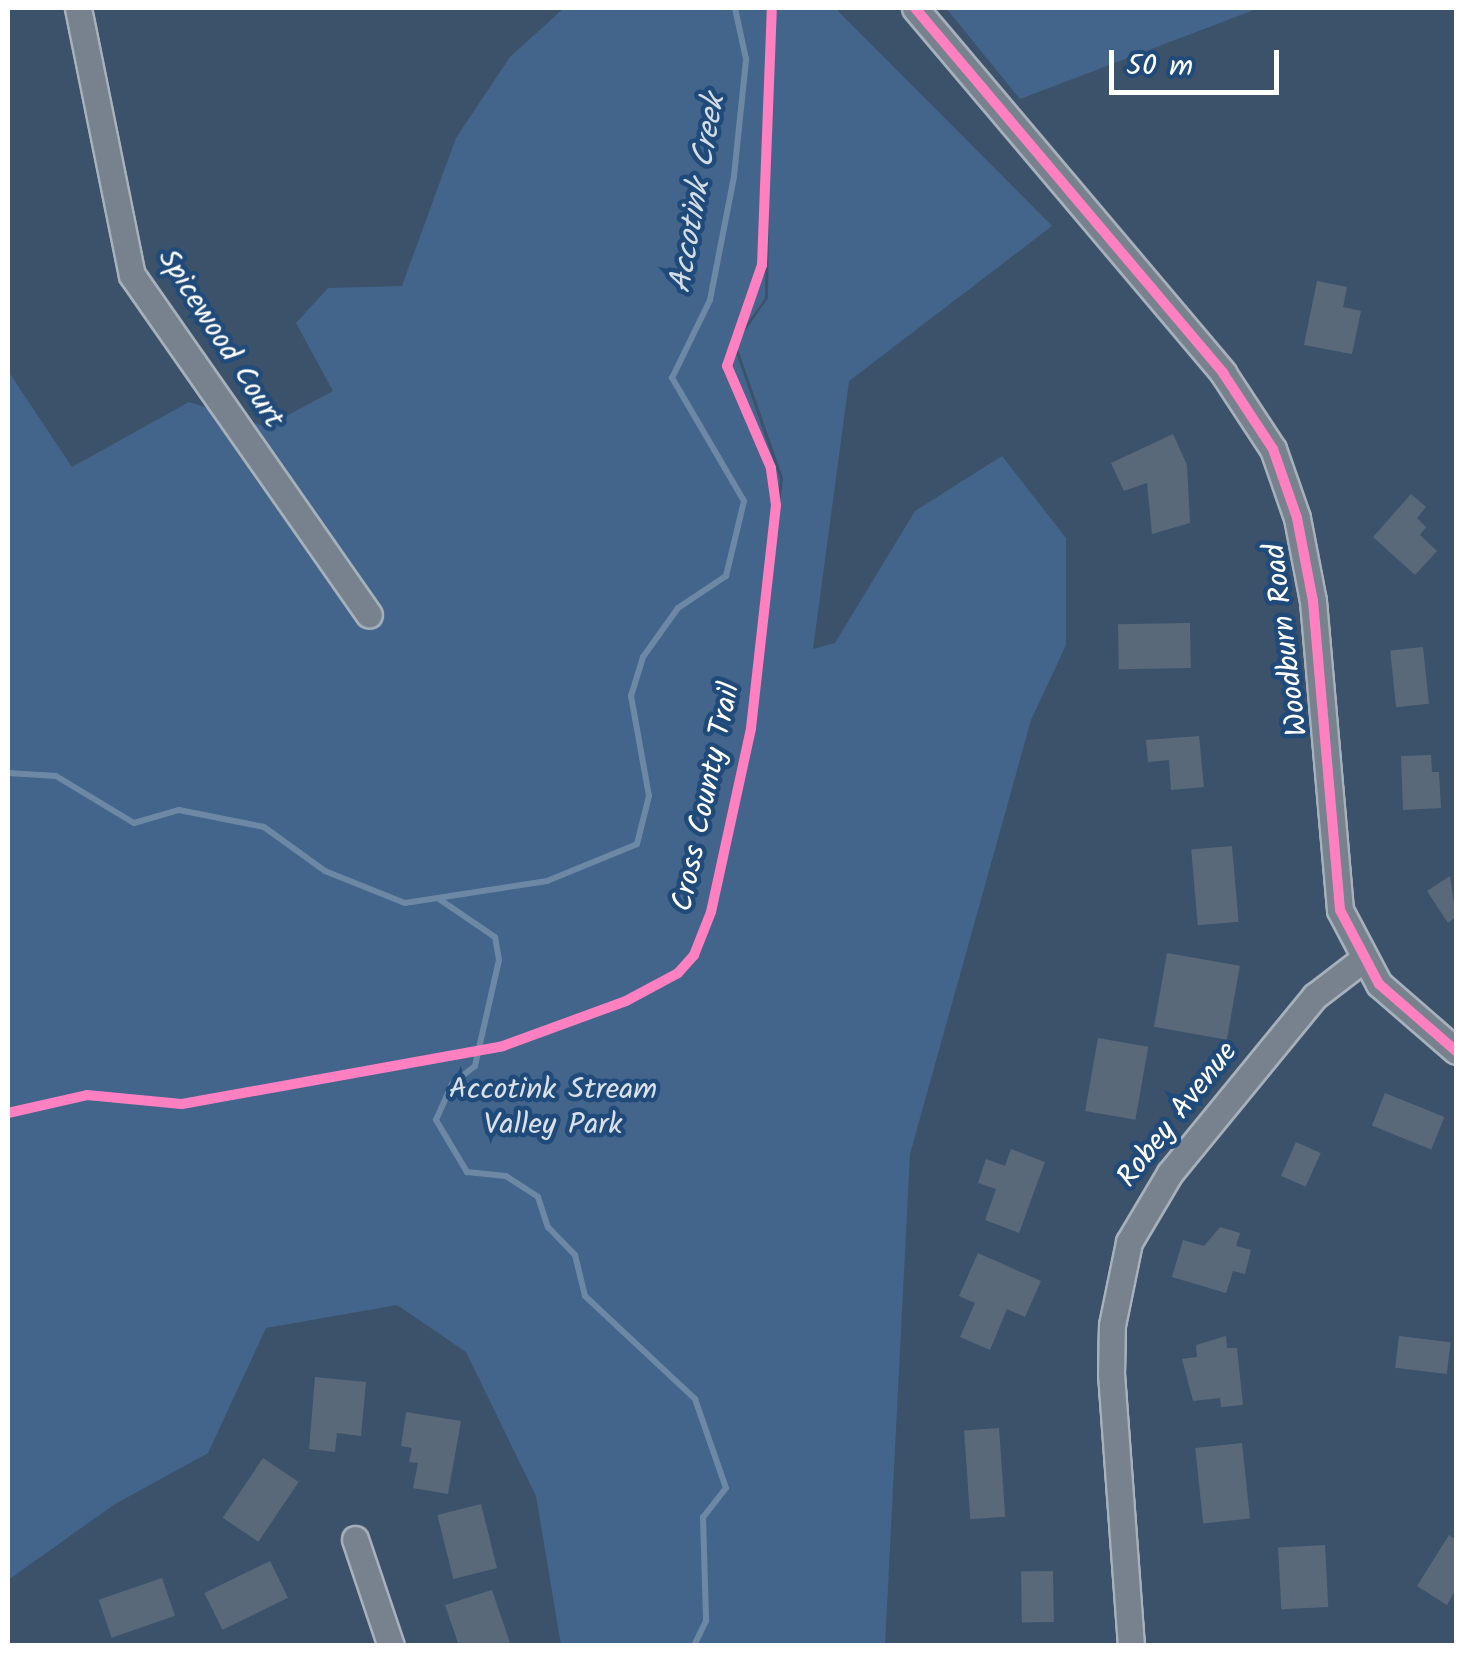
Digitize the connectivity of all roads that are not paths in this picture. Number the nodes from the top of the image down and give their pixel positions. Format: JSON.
{"nodes":[{"id":1,"x":78,"y":8,"type":"edge"},
{"id":2,"x":915,"y":8,"type":"edge"},
{"id":3,"x":369,"y":615,"type":"dead end"},
{"id":4,"x":1362,"y":960,"type":"junction"},
{"id":5,"x":1456,"y":1051,"type":"edge"},
{"id":6,"x":355,"y":1539,"type":"dead end"},
{"id":7,"x":391,"y":1646,"type":"edge"},
{"id":8,"x":1131,"y":1646,"type":"edge"}],
"edges":[{"from":1,"to":3,"type":"street","name":"Spicewood Court"},
{"from":2,"to":4,"type":"street","name":"Woodburn Road"},
{"from":4,"to":5,"type":"street","name":"Woodburn Road"},
{"from":4,"to":8,"type":"street","name":"Robey Avenue"},
{"from":6,"to":7,"type":"street"}]}
